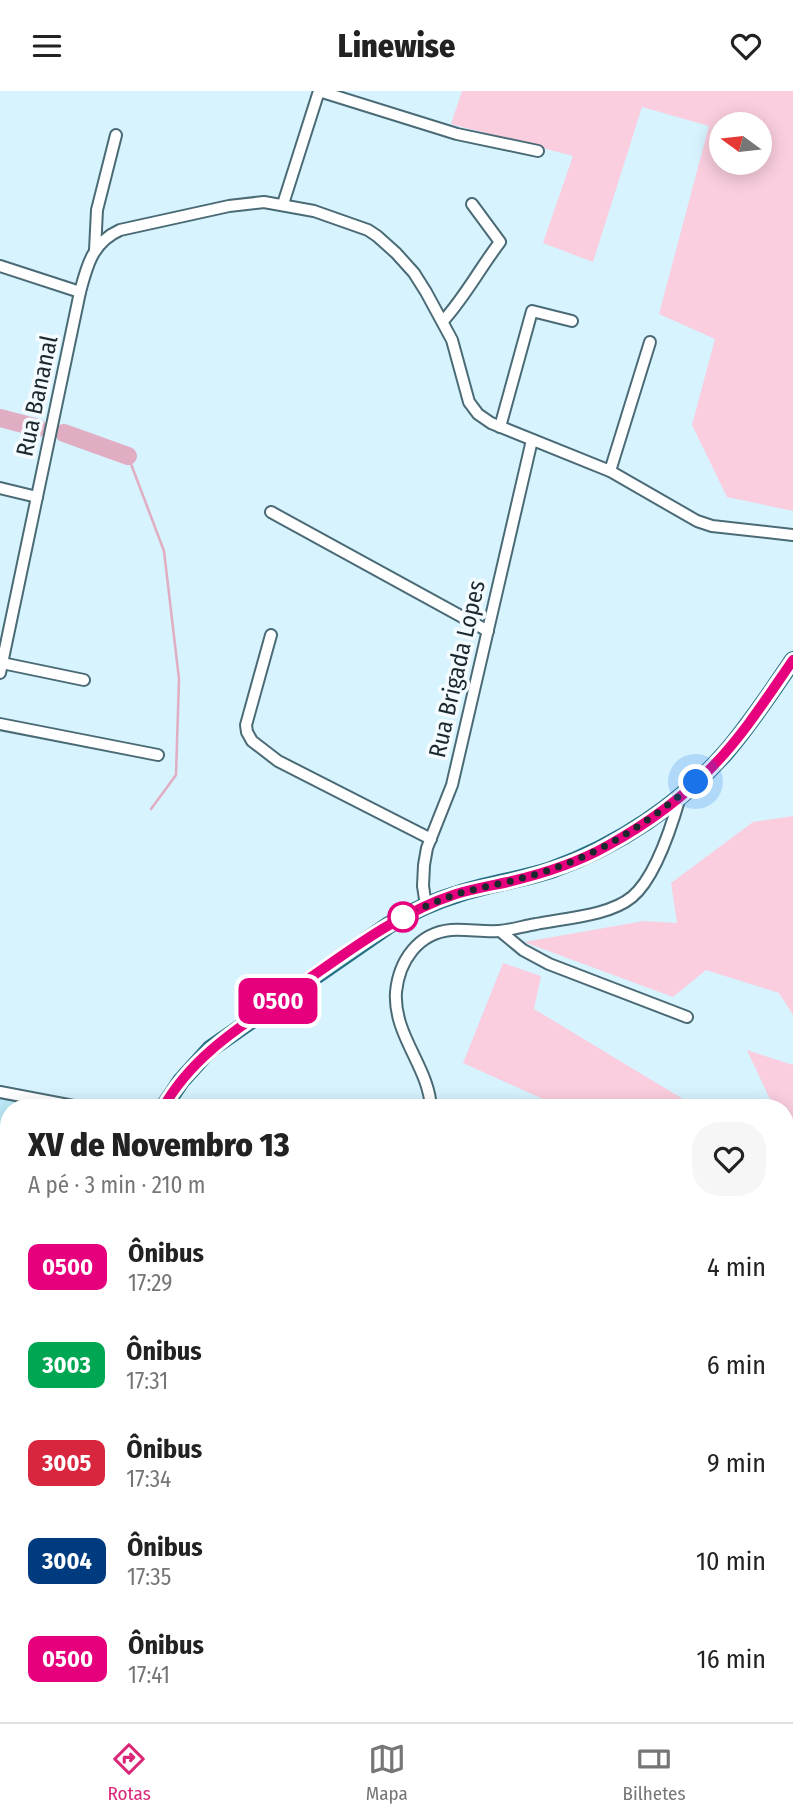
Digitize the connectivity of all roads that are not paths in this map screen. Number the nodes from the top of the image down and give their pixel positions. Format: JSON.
{"nodes":[{"id":1,"x":319,"y":91,"type":"edge"},
{"id":2,"x":116,"y":135,"type":"dead end"},
{"id":3,"x":538,"y":151,"type":"dead end"},
{"id":4,"x":283,"y":204,"type":"junction"},
{"id":5,"x":472,"y":204,"type":"dead end"},
{"id":6,"x":95,"y":250,"type":"junction"},
{"id":7,"x":0,"y":266,"type":"edge"},
{"id":8,"x":80,"y":292,"type":"junction"},
{"id":9,"x":443,"y":321,"type":"junction"},
{"id":10,"x":572,"y":321,"type":"dead end"},
{"id":11,"x":650,"y":342,"type":"dead end"},
{"id":12,"x":500,"y":428,"type":"junction"},
{"id":13,"x":533,"y":440,"type":"junction"},
{"id":14,"x":610,"y":471,"type":"junction"},
{"id":15,"x":0,"y":488,"type":"edge"},
{"id":16,"x":37,"y":498,"type":"junction"},
{"id":17,"x":271,"y":512,"type":"dead end"},
{"id":18,"x":793,"y":535,"type":"edge"},
{"id":19,"x":488,"y":631,"type":"junction"},
{"id":20,"x":271,"y":635,"type":"dead end"},
{"id":21,"x":792,"y":665,"type":"edge"},
{"id":22,"x":1,"y":668,"type":"edge"},
{"id":23,"x":84,"y":680,"type":"dead end"},
{"id":24,"x":0,"y":723,"type":"edge"},
{"id":25,"x":158,"y":755,"type":"dead end"},
{"id":26,"x":680,"y":796,"type":"junction"},
{"id":27,"x":431,"y":839,"type":"junction"},
{"id":28,"x":426,"y":906,"type":"junction"},
{"id":29,"x":500,"y":931,"type":"junction"},
{"id":30,"x":687,"y":1017,"type":"dead end"},
{"id":31,"x":0,"y":1092,"type":"edge"},
{"id":32,"x":37,"y":1099,"type":"edge"},
{"id":33,"x":169,"y":1099,"type":"edge"},
{"id":34,"x":429,"y":1099,"type":"edge"}],
"edges":[{"from":1,"to":3,"type":"street"},
{"from":1,"to":4,"type":"street"},
{"from":2,"to":6,"type":"street"},
{"from":4,"to":6,"type":"street"},
{"from":4,"to":9,"type":"street"},
{"from":5,"to":9,"type":"street"},
{"from":6,"to":8,"type":"street","name":"Rua Bananal"},
{"from":7,"to":8,"type":"street"},
{"from":8,"to":16,"type":"street","name":"Rua Bananal"},
{"from":9,"to":12,"type":"street"},
{"from":10,"to":12,"type":"street"},
{"from":11,"to":14,"type":"street"},
{"from":12,"to":13,"type":"street"},
{"from":13,"to":14,"type":"street"},
{"from":13,"to":19,"type":"street","name":"Rua Brigada Lopes"},
{"from":14,"to":18,"type":"street"},
{"from":15,"to":16,"type":"street"},
{"from":16,"to":22,"type":"street","name":"Rua Bananal"},
{"from":17,"to":19,"type":"street"},
{"from":19,"to":27,"type":"street","name":"Rua Brigada Lopes"},
{"from":20,"to":27,"type":"street"},
{"from":21,"to":26,"type":"main road"},
{"from":22,"to":23,"type":"street"},
{"from":24,"to":25,"type":"street"},
{"from":26,"to":28,"type":"main road"},
{"from":26,"to":29,"type":"street"},
{"from":27,"to":28,"type":"street","name":"Rua Brigada Lopes"},
{"from":28,"to":33,"type":"main road"},
{"from":29,"to":30,"type":"street"},
{"from":29,"to":34,"type":"street"},
{"from":31,"to":32,"type":"street"}]}
